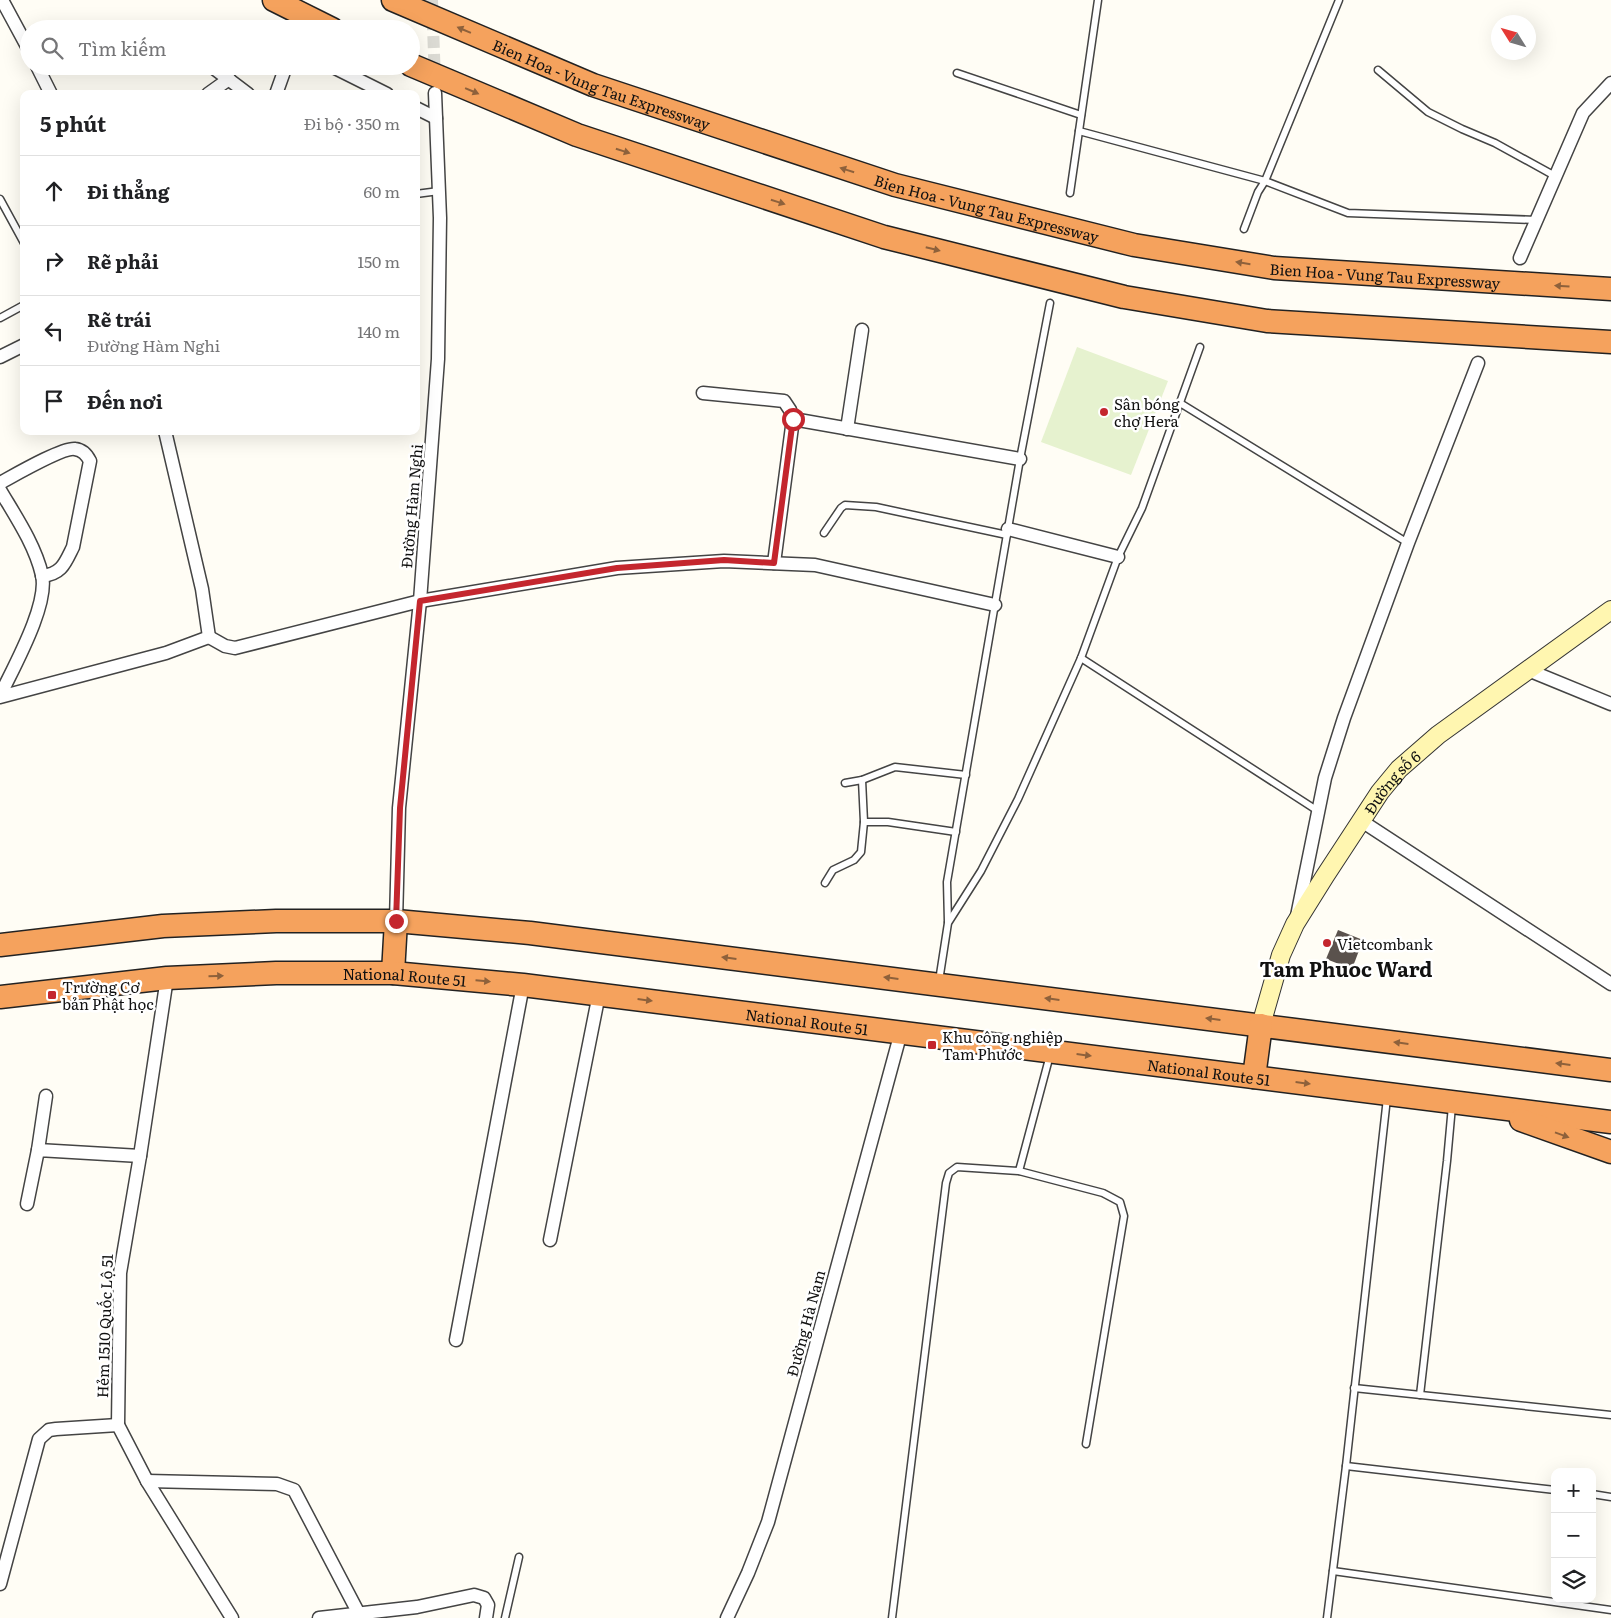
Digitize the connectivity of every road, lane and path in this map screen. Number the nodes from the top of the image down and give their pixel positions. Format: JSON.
{"nodes":[{"id":1,"x":274,"y":0,"type":"edge"},
{"id":2,"x":393,"y":0,"type":"edge"},
{"id":3,"x":1098,"y":0,"type":"edge"},
{"id":4,"x":1339,"y":0,"type":"edge"},
{"id":5,"x":3,"y":8,"type":"edge"},
{"id":6,"x":314,"y":20,"type":"edge"},
{"id":7,"x":20,"y":35,"type":"edge"},
{"id":8,"x":420,"y":69,"type":"edge"},
{"id":9,"x":1378,"y":70,"type":"dead end"},
{"id":10,"x":957,"y":73,"type":"dead end"},
{"id":11,"x":42,"y":75,"type":"edge"},
{"id":12,"x":223,"y":75,"type":"edge"},
{"id":13,"x":283,"y":75,"type":"edge"},
{"id":14,"x":349,"y":75,"type":"edge"},
{"id":15,"x":229,"y":79,"type":"junction"},
{"id":16,"x":1611,"y":83,"type":"edge"},
{"id":17,"x":49,"y":90,"type":"edge"},
{"id":18,"x":214,"y":90,"type":"edge"},
{"id":19,"x":243,"y":90,"type":"edge"},
{"id":20,"x":277,"y":90,"type":"edge"},
{"id":21,"x":379,"y":90,"type":"edge"},
{"id":22,"x":436,"y":93,"type":"tunnel mouth"},
{"id":23,"x":420,"y":110,"type":"edge"},
{"id":24,"x":1081,"y":115,"type":"junction"},
{"id":25,"x":436,"y":118,"type":"junction"},
{"id":26,"x":1079,"y":131,"type":"junction"},
{"id":27,"x":1555,"y":176,"type":"junction"},
{"id":28,"x":1265,"y":181,"type":"junction"},
{"id":29,"x":439,"y":191,"type":"junction"},
{"id":30,"x":420,"y":193,"type":"edge"},
{"id":31,"x":1070,"y":193,"type":"dead end"},
{"id":32,"x":0,"y":199,"type":"edge"},
{"id":33,"x":1536,"y":220,"type":"junction"},
{"id":34,"x":1244,"y":229,"type":"dead end"},
{"id":35,"x":20,"y":236,"type":"edge"},
{"id":36,"x":1520,"y":258,"type":"dead end"},
{"id":37,"x":1611,"y":289,"type":"edge"},
{"id":38,"x":1050,"y":304,"type":"dead end"},
{"id":39,"x":20,"y":307,"type":"edge"},
{"id":40,"x":0,"y":318,"type":"edge"},
{"id":41,"x":862,"y":330,"type":"dead end"},
{"id":42,"x":1611,"y":342,"type":"edge"},
{"id":43,"x":20,"y":347,"type":"edge"},
{"id":44,"x":1200,"y":347,"type":"dead end"},
{"id":45,"x":0,"y":357,"type":"edge"},
{"id":46,"x":1478,"y":363,"type":"dead end"},
{"id":47,"x":703,"y":394,"type":"dead end"},
{"id":48,"x":1180,"y":404,"type":"junction"},
{"id":49,"x":793,"y":419,"type":"junction"},
{"id":50,"x":847,"y":429,"type":"junction"},
{"id":51,"x":166,"y":435,"type":"edge"},
{"id":52,"x":1020,"y":460,"type":"junction"},
{"id":53,"x":0,"y":483,"type":"edge"},
{"id":54,"x":0,"y":490,"type":"edge"},
{"id":55,"x":1008,"y":532,"type":"junction"},
{"id":56,"x":824,"y":533,"type":"dead end"},
{"id":57,"x":1408,"y":543,"type":"junction"},
{"id":58,"x":1118,"y":557,"type":"junction"},
{"id":59,"x":774,"y":563,"type":"junction"},
{"id":60,"x":42,"y":576,"type":"junction"},
{"id":61,"x":420,"y":601,"type":"junction"},
{"id":62,"x":995,"y":605,"type":"junction"},
{"id":63,"x":1611,"y":610,"type":"edge"},
{"id":64,"x":209,"y":637,"type":"junction"},
{"id":65,"x":1081,"y":658,"type":"junction"},
{"id":66,"x":1528,"y":670,"type":"junction"},
{"id":67,"x":0,"y":696,"type":"edge"},
{"id":68,"x":1611,"y":704,"type":"edge"},
{"id":69,"x":966,"y":775,"type":"junction"},
{"id":70,"x":862,"y":780,"type":"junction"},
{"id":71,"x":845,"y":783,"type":"dead end"},
{"id":72,"x":1318,"y":811,"type":"junction"},
{"id":73,"x":1360,"y":820,"type":"junction"},
{"id":74,"x":864,"y":822,"type":"junction"},
{"id":75,"x":956,"y":832,"type":"junction"},
{"id":76,"x":826,"y":882,"type":"dead end"},
{"id":77,"x":396,"y":921,"type":"junction"},
{"id":78,"x":948,"y":923,"type":"junction"},
{"id":79,"x":1295,"y":924,"type":"junction"},
{"id":80,"x":0,"y":945,"type":"edge"},
{"id":81,"x":393,"y":973,"type":"junction"},
{"id":82,"x":167,"y":978,"type":"junction"},
{"id":83,"x":939,"y":984,"type":"junction"},
{"id":84,"x":1611,"y":984,"type":"edge"},
{"id":85,"x":523,"y":985,"type":"junction"},
{"id":86,"x":599,"y":994,"type":"junction"},
{"id":87,"x":0,"y":997,"type":"edge"},
{"id":88,"x":1261,"y":1025,"type":"junction"},
{"id":89,"x":901,"y":1032,"type":"junction"},
{"id":90,"x":1051,"y":1051,"type":"junction"},
{"id":91,"x":1611,"y":1070,"type":"edge"},
{"id":92,"x":1254,"y":1077,"type":"junction"},
{"id":93,"x":1387,"y":1094,"type":"junction"},
{"id":94,"x":46,"y":1096,"type":"dead end"},
{"id":95,"x":1452,"y":1102,"type":"junction"},
{"id":96,"x":1483,"y":1106,"type":"junction"},
{"id":97,"x":1611,"y":1122,"type":"edge"},
{"id":98,"x":38,"y":1150,"type":"junction"},
{"id":99,"x":1611,"y":1152,"type":"edge"},
{"id":100,"x":140,"y":1156,"type":"junction"},
{"id":101,"x":1019,"y":1171,"type":"junction"},
{"id":102,"x":27,"y":1204,"type":"dead end"},
{"id":103,"x":550,"y":1240,"type":"dead end"},
{"id":104,"x":456,"y":1340,"type":"dead end"},
{"id":105,"x":1354,"y":1388,"type":"junction"},
{"id":106,"x":1420,"y":1395,"type":"junction"},
{"id":107,"x":1611,"y":1415,"type":"edge"},
{"id":108,"x":118,"y":1425,"type":"junction"},
{"id":109,"x":1086,"y":1444,"type":"dead end"},
{"id":110,"x":1346,"y":1466,"type":"junction"},
{"id":111,"x":147,"y":1481,"type":"junction"},
{"id":112,"x":1551,"y":1490,"type":"edge"},
{"id":113,"x":1596,"y":1495,"type":"edge"},
{"id":114,"x":1611,"y":1497,"type":"edge"},
{"id":115,"x":519,"y":1557,"type":"dead end"},
{"id":116,"x":1333,"y":1571,"type":"junction"},
{"id":117,"x":0,"y":1584,"type":"edge"},
{"id":118,"x":1611,"y":1610,"type":"edge"},
{"id":119,"x":360,"y":1614,"type":"junction"},
{"id":120,"x":232,"y":1618,"type":"edge"},
{"id":121,"x":320,"y":1618,"type":"edge"},
{"id":122,"x":486,"y":1618,"type":"edge"},
{"id":123,"x":505,"y":1618,"type":"edge"},
{"id":124,"x":727,"y":1618,"type":"edge"},
{"id":125,"x":892,"y":1618,"type":"edge"},
{"id":126,"x":1327,"y":1618,"type":"edge"}],
"edges":[{"from":1,"to":6,"type":"highway"},
{"from":37,"to":2,"type":"highway","name":"Bien Hoa - Vung Tau Expressway","one_way":true},
{"from":3,"to":24,"type":"lane"},
{"from":4,"to":28,"type":"lane"},
{"from":5,"to":7,"type":"street"},
{"from":8,"to":42,"type":"highway","one_way":true},
{"from":9,"to":27,"type":"lane"},
{"from":10,"to":24,"type":"lane"},
{"from":11,"to":17,"type":"street"},
{"from":12,"to":15,"type":"street"},
{"from":13,"to":20,"type":"street"},
{"from":14,"to":21,"type":"street"},
{"from":15,"to":18,"type":"street"},
{"from":15,"to":19,"type":"street"},
{"from":16,"to":27,"type":"street"},
{"from":22,"to":25,"type":"street","name":"Đường Hàm Nghi"},
{"from":23,"to":25,"type":"street"},
{"from":24,"to":26,"type":"lane"},
{"from":25,"to":29,"type":"street","name":"Đường Hàm Nghi"},
{"from":26,"to":28,"type":"lane"},
{"from":26,"to":31,"type":"lane"},
{"from":27,"to":33,"type":"street"},
{"from":28,"to":33,"type":"lane"},
{"from":28,"to":34,"type":"lane"},
{"from":29,"to":30,"type":"lane"},
{"from":29,"to":61,"type":"street","name":"Đường Hàm Nghi"},
{"from":32,"to":35,"type":"lane"},
{"from":33,"to":36,"type":"street"},
{"from":38,"to":52,"type":"lane"},
{"from":39,"to":40,"type":"lane"},
{"from":41,"to":50,"type":"street"},
{"from":43,"to":45,"type":"street"},
{"from":44,"to":48,"type":"lane"},
{"from":46,"to":57,"type":"street"},
{"from":47,"to":49,"type":"street"},
{"from":48,"to":57,"type":"lane"},
{"from":48,"to":58,"type":"lane"},
{"from":49,"to":50,"type":"street"},
{"from":49,"to":59,"type":"street"},
{"from":50,"to":52,"type":"street"},
{"from":51,"to":64,"type":"street"},
{"from":52,"to":55,"type":"lane"},
{"from":53,"to":60,"type":"street"},
{"from":54,"to":60,"type":"street"},
{"from":55,"to":56,"type":"lane"},
{"from":55,"to":58,"type":"street"},
{"from":55,"to":62,"type":"lane"},
{"from":57,"to":72,"type":"street"},
{"from":58,"to":65,"type":"lane"},
{"from":59,"to":61,"type":"street"},
{"from":59,"to":62,"type":"street"},
{"from":60,"to":67,"type":"street"},
{"from":61,"to":64,"type":"street"},
{"from":61,"to":77,"type":"street","name":"Đường Hàm Nghi"},
{"from":62,"to":69,"type":"lane"},
{"from":63,"to":66,"type":"street","name":"Đường số 6"},
{"from":64,"to":67,"type":"street"},
{"from":65,"to":72,"type":"lane"},
{"from":65,"to":78,"type":"lane"},
{"from":66,"to":68,"type":"street"},
{"from":66,"to":73,"type":"street","name":"Đường số 6"},
{"from":69,"to":70,"type":"lane"},
{"from":69,"to":75,"type":"lane"},
{"from":70,"to":71,"type":"lane"},
{"from":70,"to":74,"type":"lane"},
{"from":72,"to":79,"type":"street"},
{"from":73,"to":79,"type":"street","name":"Đường số 6"},
{"from":73,"to":84,"type":"street"},
{"from":74,"to":75,"type":"lane"},
{"from":74,"to":76,"type":"lane"},
{"from":75,"to":78,"type":"lane"},
{"from":77,"to":80,"type":"highway"},
{"from":77,"to":81,"type":"highway"},
{"from":83,"to":77,"type":"highway","one_way":true},
{"from":78,"to":83,"type":"lane"},
{"from":79,"to":88,"type":"street","name":"Đường số 6"},
{"from":82,"to":81,"type":"highway","name":"National Route 51","one_way":true},
{"from":81,"to":85,"type":"highway","name":"National Route 51","one_way":true},
{"from":82,"to":87,"type":"highway","name":"National Route 51"},
{"from":82,"to":100,"type":"street","name":"Hẻm 1510 Quốc Lộ 51"},
{"from":88,"to":83,"type":"highway","one_way":true},
{"from":85,"to":86,"type":"highway","name":"National Route 51"},
{"from":85,"to":104,"type":"street"},
{"from":86,"to":89,"type":"highway","name":"National Route 51","one_way":true},
{"from":86,"to":103,"type":"street"},
{"from":91,"to":88,"type":"highway","one_way":true},
{"from":88,"to":92,"type":"highway"},
{"from":89,"to":90,"type":"highway","name":"National Route 51"},
{"from":89,"to":124,"type":"street","name":"Đường Hà Nam"},
{"from":90,"to":92,"type":"highway","name":"National Route 51","one_way":true},
{"from":90,"to":101,"type":"lane"},
{"from":92,"to":93,"type":"highway","name":"National Route 51","one_way":true},
{"from":93,"to":95,"type":"highway","name":"National Route 51"},
{"from":93,"to":105,"type":"lane"},
{"from":94,"to":98,"type":"street"},
{"from":95,"to":96,"type":"highway","name":"National Route 51"},
{"from":95,"to":106,"type":"lane"},
{"from":96,"to":97,"type":"highway","name":"National Route 51"},
{"from":96,"to":99,"type":"highway","one_way":true},
{"from":98,"to":100,"type":"street"},
{"from":98,"to":102,"type":"street"},
{"from":100,"to":108,"type":"street","name":"Hẻm 1510 Quốc Lộ 51"},
{"from":101,"to":109,"type":"lane"},
{"from":101,"to":125,"type":"lane"},
{"from":105,"to":106,"type":"lane"},
{"from":105,"to":110,"type":"lane"},
{"from":106,"to":107,"type":"lane"},
{"from":108,"to":111,"type":"street","name":"Hẻm 1510 Quốc Lộ 51"},
{"from":108,"to":117,"type":"street"},
{"from":110,"to":112,"type":"lane"},
{"from":110,"to":116,"type":"lane"},
{"from":111,"to":119,"type":"street"},
{"from":111,"to":120,"type":"street","name":"Hẻm 1510 Quốc Lộ 51"},
{"from":113,"to":114,"type":"lane"},
{"from":115,"to":123,"type":"lane"},
{"from":116,"to":118,"type":"lane"},
{"from":116,"to":126,"type":"lane"},
{"from":119,"to":121,"type":"street"},
{"from":119,"to":122,"type":"street"}]}
